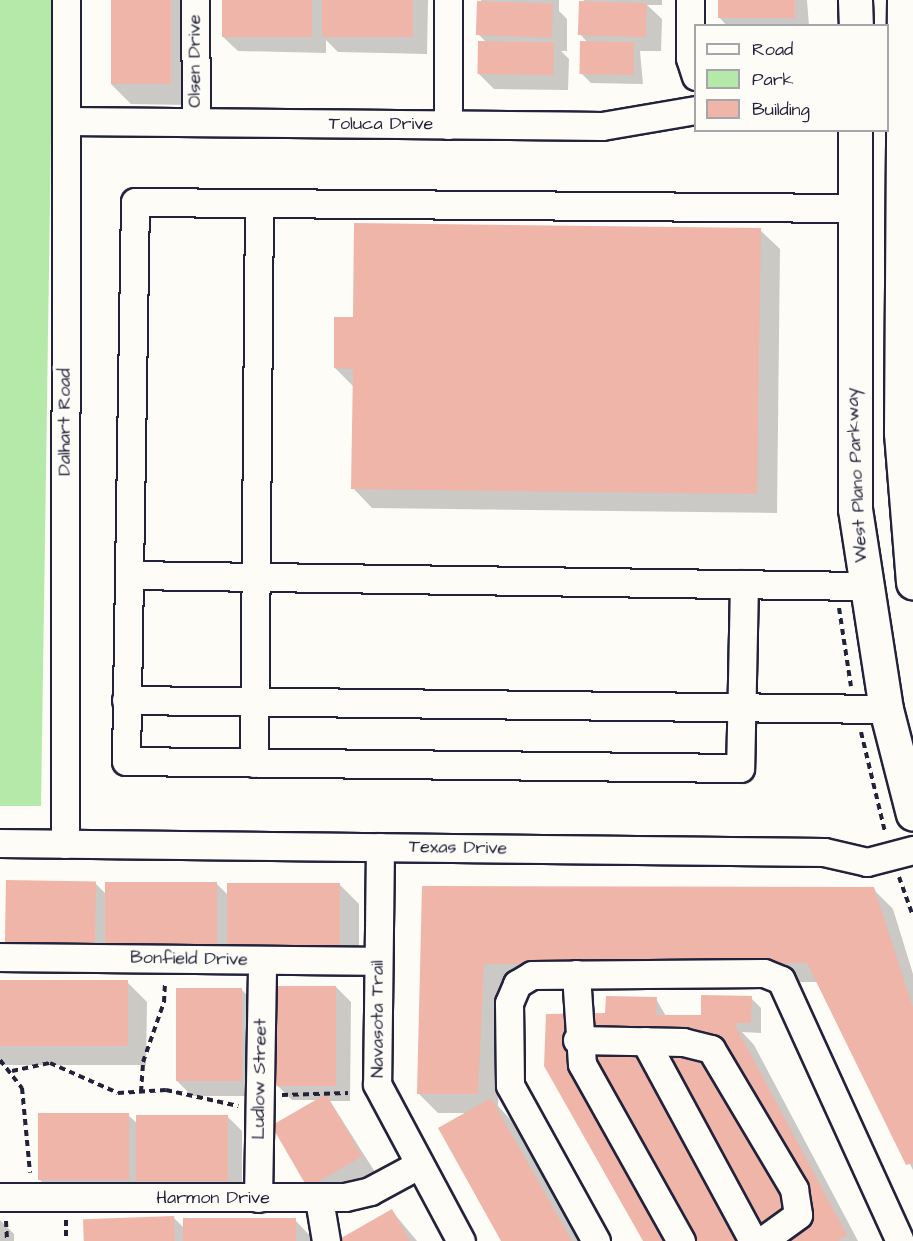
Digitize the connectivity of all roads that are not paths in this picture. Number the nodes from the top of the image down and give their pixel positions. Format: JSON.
{"nodes":[{"id":1,"x":66,"y":0,"type":"edge"},
{"id":2,"x":195,"y":0,"type":"edge"},
{"id":3,"x":448,"y":0,"type":"edge"},
{"id":4,"x":690,"y":0,"type":"edge"},
{"id":5,"x":855,"y":0,"type":"edge"},
{"id":6,"x":904,"y":0,"type":"edge"},
{"id":7,"x":855,"y":24,"type":"edge"},
{"id":8,"x":694,"y":69,"type":"edge"},
{"id":9,"x":901,"y":95,"type":"edge"},
{"id":10,"x":694,"y":110,"type":"edge"},
{"id":11,"x":66,"y":121,"type":"junction"},
{"id":12,"x":196,"y":123,"type":"junction"},
{"id":13,"x":448,"y":125,"type":"junction"},
{"id":14,"x":855,"y":132,"type":"edge"},
{"id":15,"x":259,"y":203,"type":"junction"},
{"id":16,"x":854,"y":208,"type":"junction"},
{"id":17,"x":907,"y":381,"type":"edge"},
{"id":18,"x":907,"y":441,"type":"edge"},
{"id":19,"x":129,"y":575,"type":"junction"},
{"id":20,"x":256,"y":577,"type":"junction"},
{"id":21,"x":913,"y":580,"type":"edge"},
{"id":22,"x":744,"y":584,"type":"junction"},
{"id":23,"x":850,"y":593,"type":"junction"},
{"id":24,"x":126,"y":700,"type":"junction"},
{"id":25,"x":255,"y":702,"type":"junction"},
{"id":26,"x":741,"y":707,"type":"junction"},
{"id":27,"x":886,"y":711,"type":"edge"},
{"id":28,"x":254,"y":763,"type":"junction"},
{"id":29,"x":913,"y":814,"type":"edge"},
{"id":30,"x":0,"y":843,"type":"edge"},
{"id":31,"x":65,"y":844,"type":"junction"},
{"id":32,"x":380,"y":847,"type":"junction"},
{"id":33,"x":913,"y":850,"type":"edge"},
{"id":34,"x":0,"y":957,"type":"edge"},
{"id":35,"x":262,"y":960,"type":"junction"},
{"id":36,"x":378,"y":961,"type":"junction"},
{"id":37,"x":576,"y":974,"type":"junction"},
{"id":38,"x":577,"y":1040,"type":"junction"},
{"id":39,"x":645,"y":1041,"type":"junction"},
{"id":40,"x":418,"y":1165,"type":"junction"},
{"id":41,"x":0,"y":1197,"type":"edge"},
{"id":42,"x":258,"y":1198,"type":"junction"},
{"id":43,"x":319,"y":1199,"type":"junction"},
{"id":44,"x":913,"y":1214,"type":"edge"},
{"id":45,"x":903,"y":1240,"type":"edge"},
{"id":46,"x":326,"y":1241,"type":"edge"},
{"id":47,"x":461,"y":1241,"type":"edge"},
{"id":48,"x":596,"y":1241,"type":"edge"},
{"id":49,"x":681,"y":1241,"type":"edge"},
{"id":50,"x":753,"y":1241,"type":"edge"},
{"id":51,"x":762,"y":1241,"type":"edge"}],
"edges":[{"from":1,"to":11,"type":"street","name":"Dalhart Road"},
{"from":2,"to":12,"type":"street","name":"Olsen Drive"},
{"from":3,"to":13,"type":"street"},
{"from":4,"to":8,"type":"street"},
{"from":5,"to":7,"type":"main road"},
{"from":6,"to":9,"type":"main road"},
{"from":9,"to":17,"type":"main road"},
{"from":10,"to":13,"type":"street","name":"Toluca Drive"},
{"from":11,"to":12,"type":"street","name":"Toluca Drive"},
{"from":11,"to":31,"type":"street","name":"Dalhart Road"},
{"from":12,"to":13,"type":"street","name":"Toluca Drive"},
{"from":14,"to":16,"type":"main road","name":"West Plano Parkway"},
{"from":15,"to":16,"type":"street"},
{"from":15,"to":19,"type":"street"},
{"from":15,"to":20,"type":"street"},
{"from":16,"to":23,"type":"main road","name":"West Plano Parkway"},
{"from":17,"to":18,"type":"main road"},
{"from":18,"to":21,"type":"main road"},
{"from":19,"to":20,"type":"street"},
{"from":19,"to":24,"type":"street"},
{"from":20,"to":22,"type":"street"},
{"from":20,"to":25,"type":"street"},
{"from":21,"to":23,"type":"main road"},
{"from":22,"to":23,"type":"street"},
{"from":22,"to":26,"type":"street"},
{"from":23,"to":27,"type":"main road","name":"West Plano Parkway"},
{"from":24,"to":25,"type":"street"},
{"from":24,"to":28,"type":"street"},
{"from":25,"to":26,"type":"street"},
{"from":25,"to":28,"type":"street"},
{"from":26,"to":27,"type":"street"},
{"from":26,"to":28,"type":"street"},
{"from":27,"to":29,"type":"main road","name":"West Plano Parkway"},
{"from":30,"to":31,"type":"street","name":"Texas Drive"},
{"from":31,"to":32,"type":"street","name":"Texas Drive"},
{"from":32,"to":33,"type":"street","name":"Texas Drive"},
{"from":32,"to":36,"type":"street","name":"Navasota Trail"},
{"from":34,"to":35,"type":"street","name":"Bonfield Drive"},
{"from":35,"to":36,"type":"street","name":"Bonfield Drive"},
{"from":35,"to":42,"type":"street","name":"Ludlow Street"},
{"from":36,"to":40,"type":"street","name":"Navasota Trail"},
{"from":37,"to":38,"type":"street"},
{"from":37,"to":45,"type":"street"},
{"from":37,"to":48,"type":"street"},
{"from":38,"to":39,"type":"street"},
{"from":38,"to":49,"type":"street"},
{"from":39,"to":50,"type":"street"},
{"from":39,"to":51,"type":"street"},
{"from":40,"to":43,"type":"street","name":"Harmon Drive"},
{"from":40,"to":47,"type":"street","name":"Navasota Trail"},
{"from":41,"to":42,"type":"street","name":"Harmon Drive"},
{"from":42,"to":43,"type":"street","name":"Harmon Drive"},
{"from":43,"to":46,"type":"street"},
{"from":44,"to":45,"type":"street"}]}
